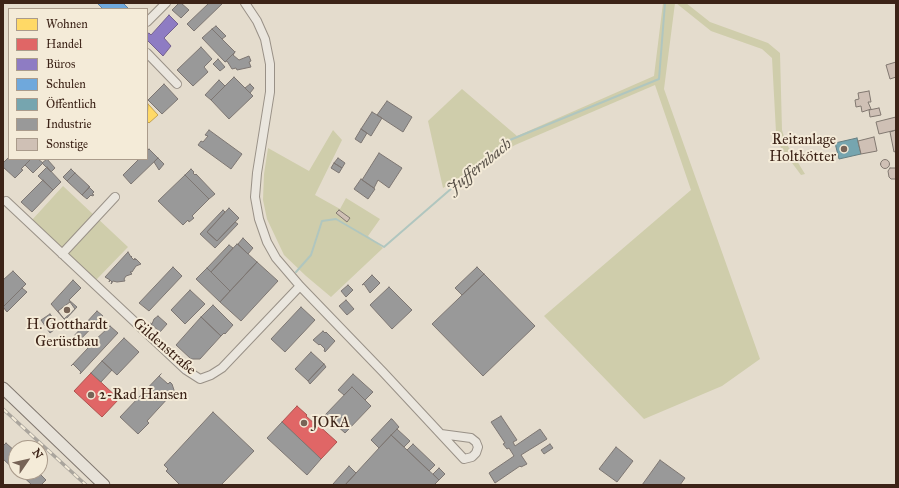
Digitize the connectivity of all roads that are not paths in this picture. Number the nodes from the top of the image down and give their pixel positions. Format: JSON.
{"nodes":[{"id":1,"x":166,"y":3,"type":"edge"},
{"id":2,"x":245,"y":3,"type":"edge"},
{"id":3,"x":148,"y":21,"type":"edge"},
{"id":4,"x":148,"y":54,"type":"edge"},
{"id":5,"x":177,"y":84,"type":"dead end"},
{"id":6,"x":115,"y":197,"type":"dead end"},
{"id":7,"x":6,"y":201,"type":"dead end"},
{"id":8,"x":62,"y":254,"type":"junction"},
{"id":9,"x":300,"y":286,"type":"junction"},
{"id":10,"x":3,"y":388,"type":"edge"},
{"id":11,"x":441,"y":434,"type":"dead end"},
{"id":12,"x":104,"y":485,"type":"edge"}],
"edges":[{"from":1,"to":3,"type":"street"},
{"from":2,"to":9,"type":"street"},
{"from":4,"to":5,"type":"street"},
{"from":6,"to":8,"type":"street"},
{"from":7,"to":8,"type":"street","name":"Gildenstraße"},
{"from":8,"to":9,"type":"street","name":"Gildenstraße"},
{"from":9,"to":11,"type":"street"},
{"from":10,"to":12,"type":"main road"}]}
